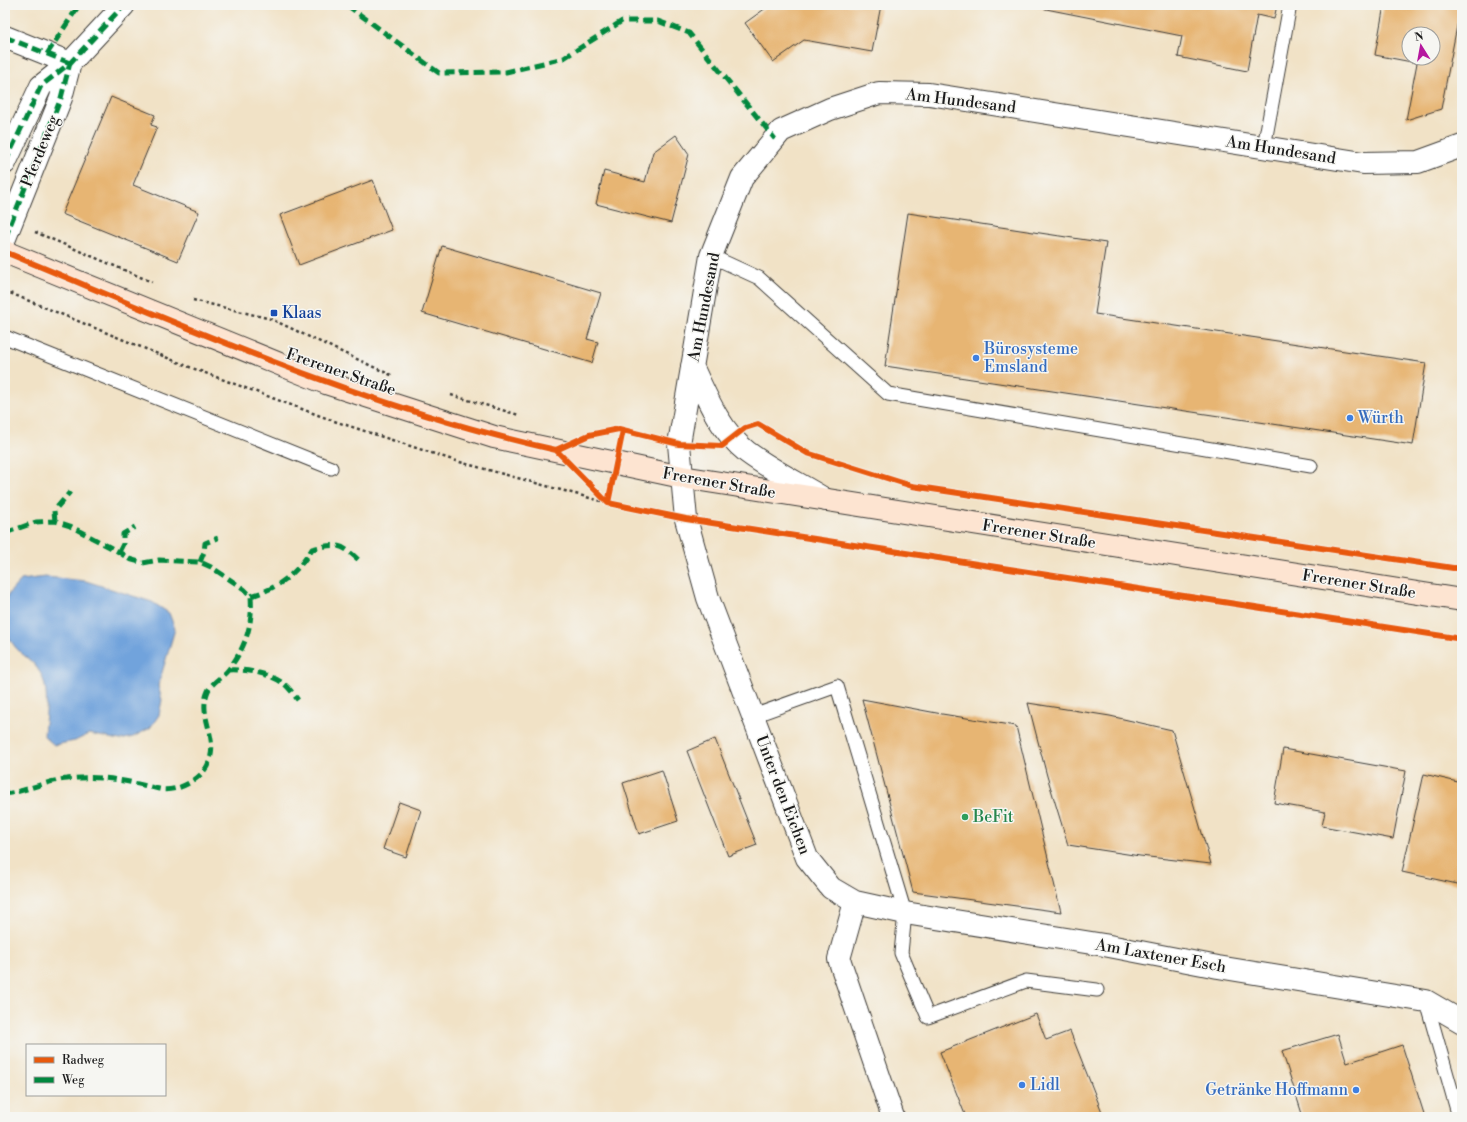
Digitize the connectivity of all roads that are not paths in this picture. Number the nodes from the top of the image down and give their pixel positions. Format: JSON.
{"nodes":[{"id":1,"x":124,"y":5,"type":"edge"},
{"id":2,"x":1290,"y":5,"type":"edge"},
{"id":3,"x":5,"y":38,"type":"edge"},
{"id":4,"x":70,"y":63,"type":"junction"},
{"id":5,"x":1462,"y":146,"type":"edge"},
{"id":6,"x":1264,"y":147,"type":"junction"},
{"id":7,"x":5,"y":164,"type":"edge"},
{"id":8,"x":8,"y":230,"type":"edge"},
{"id":9,"x":5,"y":252,"type":"edge"},
{"id":10,"x":711,"y":256,"type":"junction"},
{"id":11,"x":5,"y":337,"type":"edge"},
{"id":12,"x":692,"y":366,"type":"junction"},
{"id":13,"x":1311,"y":466,"type":"dead end"},
{"id":14,"x":332,"y":468,"type":"dead end"},
{"id":15,"x":682,"y":477,"type":"junction"},
{"id":16,"x":827,"y":501,"type":"junction"},
{"id":17,"x":1462,"y":600,"type":"edge"},
{"id":18,"x":753,"y":716,"type":"junction"},
{"id":19,"x":854,"y":902,"type":"junction"},
{"id":20,"x":905,"y":913,"type":"junction"},
{"id":21,"x":1097,"y":990,"type":"dead end"},
{"id":22,"x":1426,"y":1001,"type":"junction"},
{"id":23,"x":1462,"y":1022,"type":"edge"},
{"id":24,"x":893,"y":1117,"type":"edge"},
{"id":25,"x":1460,"y":1117,"type":"edge"}],
"edges":[{"from":1,"to":4,"type":"street"},
{"from":2,"to":6,"type":"lane"},
{"from":3,"to":4,"type":"street"},
{"from":4,"to":7,"type":"street","name":"Pferdeweg"},
{"from":4,"to":8,"type":"street","name":"Pferdeweg"},
{"from":5,"to":6,"type":"street","name":"Am Hundesand"},
{"from":6,"to":10,"type":"street","name":"Am Hundesand"},
{"from":9,"to":15,"type":"main road","name":"Frerener Straße"},
{"from":10,"to":12,"type":"street","name":"Am Hundesand"},
{"from":10,"to":13,"type":"lane"},
{"from":11,"to":14,"type":"lane"},
{"from":12,"to":15,"type":"street","name":"Am Hundesand"},
{"from":12,"to":16,"type":"street"},
{"from":15,"to":16,"type":"main road","name":"Frerener Straße"},
{"from":15,"to":18,"type":"street","name":"Unter den Eichen"},
{"from":16,"to":17,"type":"main road","name":"Frerener Straße"},
{"from":18,"to":19,"type":"street","name":"Unter den Eichen"},
{"from":18,"to":20,"type":"lane"},
{"from":19,"to":20,"type":"street","name":"Am Laxtener Esch"},
{"from":19,"to":24,"type":"street"},
{"from":20,"to":21,"type":"lane"},
{"from":20,"to":22,"type":"street","name":"Am Laxtener Esch"},
{"from":22,"to":23,"type":"street","name":"Am Laxtener Esch"},
{"from":22,"to":25,"type":"lane"}]}
